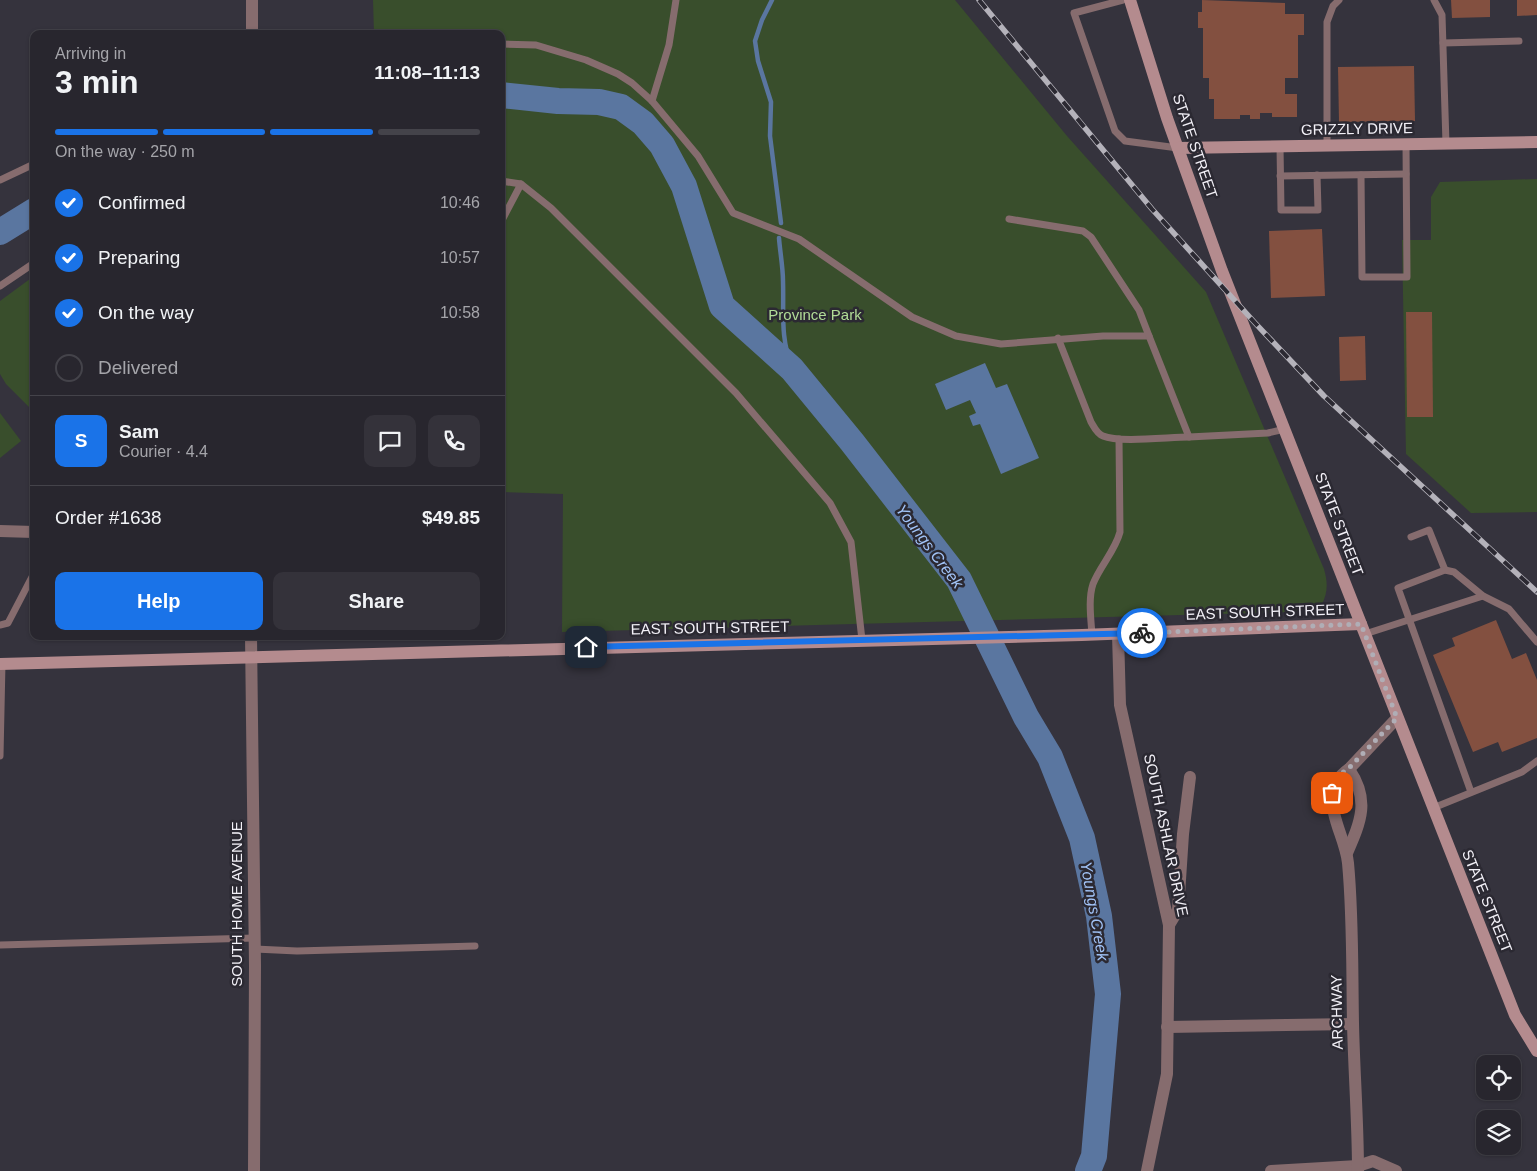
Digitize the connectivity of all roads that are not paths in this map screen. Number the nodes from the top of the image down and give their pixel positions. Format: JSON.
{"nodes":[{"id":1,"x":252,"y":0,"type":"edge"},
{"id":2,"x":676,"y":0,"type":"edge"},
{"id":3,"x":1123,"y":0,"type":"edge"},
{"id":4,"x":1130,"y":0,"type":"edge"},
{"id":5,"x":1339,"y":0,"type":"edge"},
{"id":6,"x":1434,"y":0,"type":"edge"},
{"id":7,"x":252,"y":30,"type":"edge"},
{"id":8,"x":1519,"y":41,"type":"dead end"},
{"id":9,"x":1443,"y":43,"type":"junction"},
{"id":10,"x":505,"y":44,"type":"edge"},
{"id":11,"x":652,"y":101,"type":"junction"},
{"id":12,"x":1537,"y":142,"type":"edge"},
{"id":13,"x":1406,"y":144,"type":"junction"},
{"id":14,"x":1446,"y":144,"type":"junction"},
{"id":15,"x":1328,"y":145,"type":"junction"},
{"id":16,"x":1280,"y":146,"type":"junction"},
{"id":17,"x":1178,"y":148,"type":"junction"},
{"id":18,"x":30,"y":166,"type":"edge"},
{"id":19,"x":1406,"y":174,"type":"junction"},
{"id":20,"x":1361,"y":175,"type":"junction"},
{"id":21,"x":1280,"y":176,"type":"junction"},
{"id":22,"x":1317,"y":176,"type":"junction"},
{"id":23,"x":0,"y":180,"type":"edge"},
{"id":24,"x":505,"y":182,"type":"edge"},
{"id":25,"x":521,"y":184,"type":"junction"},
{"id":26,"x":505,"y":214,"type":"edge"},
{"id":27,"x":1009,"y":219,"type":"dead end"},
{"id":28,"x":30,"y":266,"type":"edge"},
{"id":29,"x":0,"y":286,"type":"edge"},
{"id":30,"x":1149,"y":336,"type":"junction"},
{"id":31,"x":1058,"y":338,"type":"junction"},
{"id":32,"x":1286,"y":429,"type":"junction"},
{"id":33,"x":1188,"y":437,"type":"junction"},
{"id":34,"x":1118,"y":439,"type":"junction"},
{"id":35,"x":0,"y":531,"type":"edge"},
{"id":36,"x":30,"y":532,"type":"edge"},
{"id":37,"x":1411,"y":537,"type":"dead end"},
{"id":38,"x":1444,"y":570,"type":"junction"},
{"id":39,"x":30,"y":581,"type":"edge"},
{"id":40,"x":1483,"y":596,"type":"junction"},
{"id":41,"x":1409,"y":621,"type":"junction"},
{"id":42,"x":0,"y":625,"type":"edge"},
{"id":43,"x":1363,"y":629,"type":"junction"},
{"id":44,"x":1118,"y":634,"type":"junction"},
{"id":45,"x":1087,"y":635,"type":"junction"},
{"id":46,"x":251,"y":640,"type":"edge"},
{"id":47,"x":862,"y":640,"type":"junction"},
{"id":48,"x":1537,"y":642,"type":"edge"},
{"id":49,"x":251,"y":655,"type":"junction"},
{"id":50,"x":1,"y":663,"type":"edge"},
{"id":51,"x":1397,"y":718,"type":"junction"},
{"id":52,"x":0,"y":756,"type":"edge"},
{"id":53,"x":1537,"y":761,"type":"edge"},
{"id":54,"x":1348,"y":769,"type":"junction"},
{"id":55,"x":1190,"y":777,"type":"dead end"},
{"id":56,"x":1471,"y":792,"type":"junction"},
{"id":57,"x":1433,"y":808,"type":"junction"},
{"id":58,"x":1347,"y":853,"type":"junction"},
{"id":59,"x":1169,"y":925,"type":"junction"},
{"id":60,"x":255,"y":944,"type":"junction"},
{"id":61,"x":0,"y":946,"type":"edge"},
{"id":62,"x":476,"y":946,"type":"dead end"},
{"id":63,"x":1353,"y":1024,"type":"junction"},
{"id":64,"x":1167,"y":1027,"type":"junction"},
{"id":65,"x":1537,"y":1051,"type":"edge"},
{"id":66,"x":1358,"y":1168,"type":"edge"},
{"id":67,"x":254,"y":1171,"type":"edge"},
{"id":68,"x":1147,"y":1171,"type":"edge"},
{"id":69,"x":1271,"y":1171,"type":"edge"},
{"id":70,"x":1396,"y":1171,"type":"edge"}],
"edges":[{"from":1,"to":7,"type":"street"},
{"from":2,"to":11,"type":"lane"},
{"from":3,"to":17,"type":"lane"},
{"from":4,"to":17,"type":"street","name":"STATE STREET"},
{"from":5,"to":15,"type":"lane"},
{"from":6,"to":9,"type":"lane"},
{"from":8,"to":9,"type":"lane"},
{"from":9,"to":14,"type":"lane"},
{"from":10,"to":11,"type":"lane"},
{"from":11,"to":31,"type":"lane"},
{"from":12,"to":14,"type":"street","name":"GRIZZLY DRIVE"},
{"from":13,"to":14,"type":"street","name":"GRIZZLY DRIVE"},
{"from":13,"to":15,"type":"street","name":"GRIZZLY DRIVE"},
{"from":13,"to":19,"type":"lane"},
{"from":15,"to":16,"type":"street","name":"GRIZZLY DRIVE"},
{"from":16,"to":17,"type":"street","name":"GRIZZLY DRIVE"},
{"from":16,"to":21,"type":"lane"},
{"from":17,"to":32,"type":"street","name":"STATE STREET"},
{"from":18,"to":23,"type":"lane"},
{"from":19,"to":20,"type":"lane"},
{"from":19,"to":20,"type":"lane"},
{"from":20,"to":22,"type":"lane"},
{"from":21,"to":22,"type":"lane"},
{"from":21,"to":22,"type":"lane"},
{"from":24,"to":25,"type":"lane"},
{"from":25,"to":26,"type":"lane"},
{"from":25,"to":47,"type":"lane"},
{"from":27,"to":30,"type":"lane"},
{"from":28,"to":29,"type":"lane"},
{"from":30,"to":31,"type":"lane"},
{"from":30,"to":33,"type":"lane"},
{"from":31,"to":34,"type":"lane"},
{"from":32,"to":33,"type":"lane"},
{"from":32,"to":43,"type":"street","name":"STATE STREET"},
{"from":33,"to":34,"type":"lane"},
{"from":34,"to":45,"type":"lane"},
{"from":35,"to":36,"type":"street"},
{"from":37,"to":38,"type":"lane"},
{"from":38,"to":40,"type":"lane"},
{"from":38,"to":41,"type":"lane"},
{"from":39,"to":42,"type":"lane"},
{"from":40,"to":41,"type":"lane"},
{"from":40,"to":48,"type":"lane"},
{"from":41,"to":43,"type":"lane"},
{"from":41,"to":56,"type":"lane"},
{"from":43,"to":44,"type":"street","name":"EAST SOUTH STREET"},
{"from":43,"to":51,"type":"street","name":"STATE STREET"},
{"from":44,"to":45,"type":"street","name":"EAST SOUTH STREET"},
{"from":44,"to":59,"type":"street","name":"SOUTH ASHLAR DRIVE"},
{"from":45,"to":47,"type":"street","name":"EAST SOUTH STREET"},
{"from":46,"to":49,"type":"street","name":"SOUTH HOME AVENUE"},
{"from":47,"to":49,"type":"street","name":"EAST SOUTH STREET"},
{"from":49,"to":50,"type":"street","name":"EAST SOUTH STREET"},
{"from":49,"to":60,"type":"street","name":"SOUTH HOME AVENUE"},
{"from":50,"to":52,"type":"lane"},
{"from":51,"to":54,"type":"street","name":"ARCHWAY"},
{"from":51,"to":57,"type":"street","name":"STATE STREET"},
{"from":53,"to":56,"type":"lane"},
{"from":54,"to":58,"type":"street","name":"ARCHWAY"},
{"from":54,"to":58,"type":"street","name":"ARCHWAY"},
{"from":55,"to":59,"type":"street"},
{"from":56,"to":57,"type":"lane"},
{"from":57,"to":65,"type":"street","name":"STATE STREET"},
{"from":58,"to":63,"type":"street","name":"ARCHWAY"},
{"from":59,"to":64,"type":"street","name":"SOUTH ASHLAR DRIVE"},
{"from":60,"to":61,"type":"lane"},
{"from":60,"to":62,"type":"lane"},
{"from":60,"to":67,"type":"street","name":"SOUTH HOME AVENUE"},
{"from":63,"to":64,"type":"street"},
{"from":63,"to":66,"type":"street","name":"ARCHWAY"},
{"from":64,"to":68,"type":"street","name":"SOUTH ASHLAR DRIVE"},
{"from":66,"to":69,"type":"street"},
{"from":66,"to":70,"type":"street"}]}
